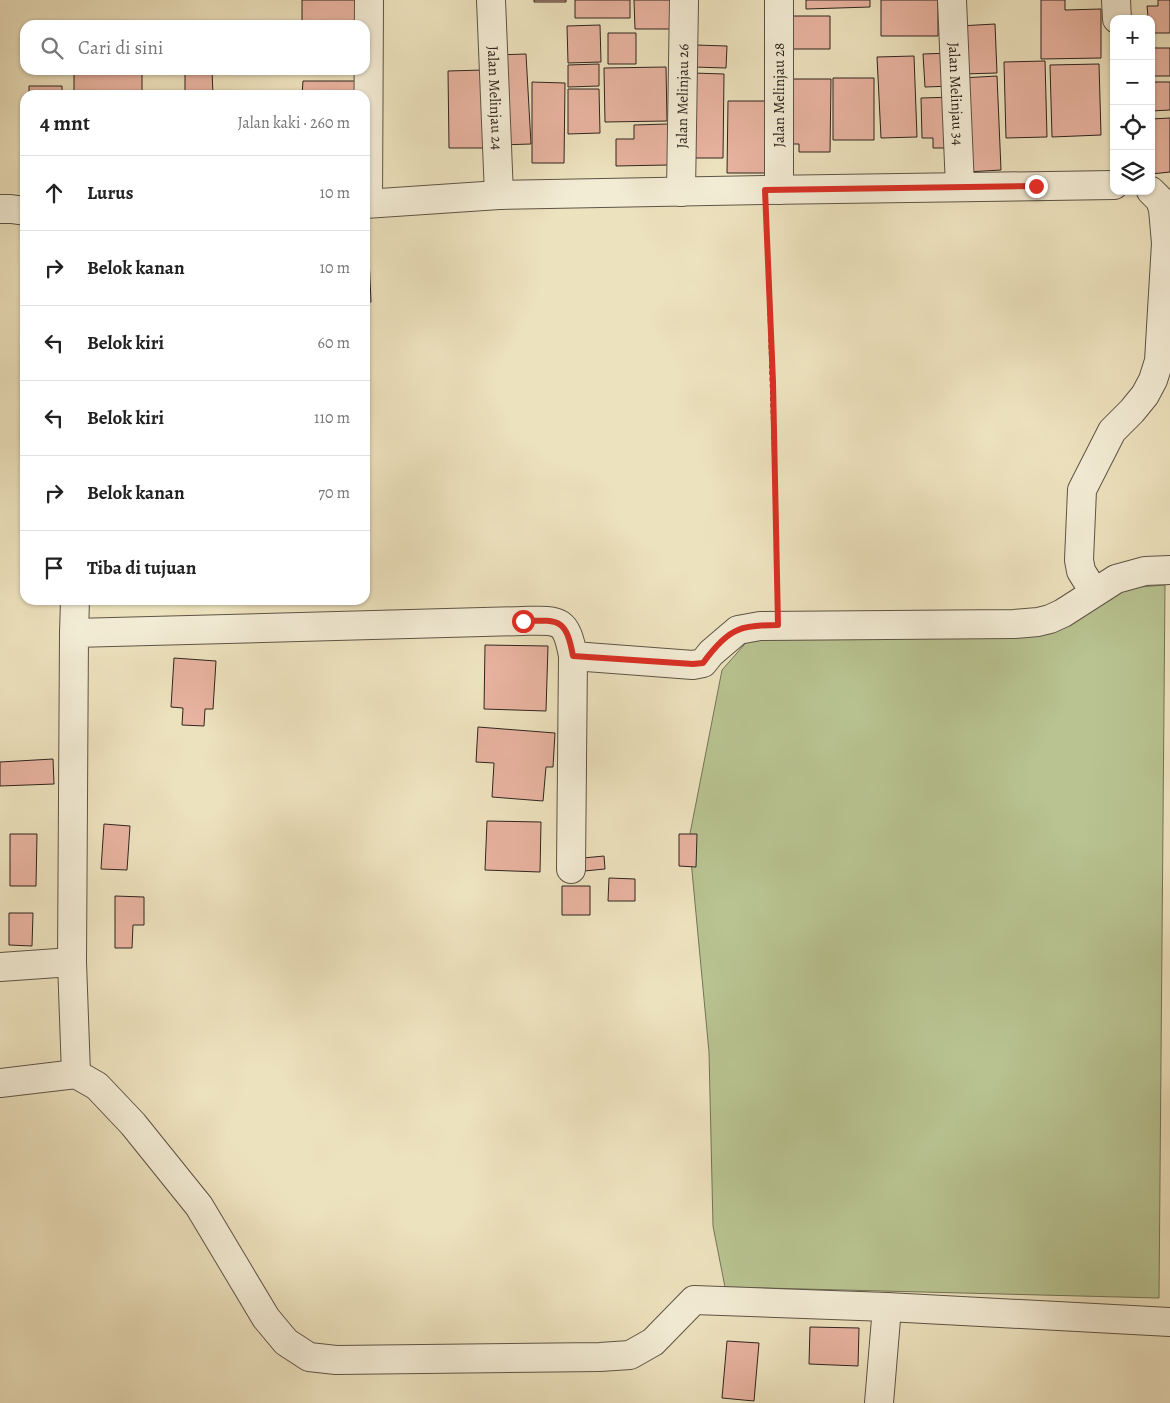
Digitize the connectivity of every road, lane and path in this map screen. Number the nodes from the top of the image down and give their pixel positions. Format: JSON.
{"nodes":[{"id":1,"x":369,"y":0,"type":"edge"},
{"id":2,"x":491,"y":0,"type":"edge"},
{"id":3,"x":684,"y":0,"type":"edge"},
{"id":4,"x":779,"y":0,"type":"edge"},
{"id":5,"x":952,"y":0,"type":"edge"},
{"id":6,"x":1116,"y":0,"type":"edge"},
{"id":7,"x":1117,"y":15,"type":"edge"},
{"id":8,"x":369,"y":20,"type":"edge"},
{"id":9,"x":368,"y":75,"type":"edge"},
{"id":10,"x":368,"y":90,"type":"edge"},
{"id":11,"x":1110,"y":185,"type":"edge"},
{"id":12,"x":960,"y":187,"type":"junction"},
{"id":13,"x":772,"y":190,"type":"junction"},
{"id":14,"x":681,"y":192,"type":"junction"},
{"id":15,"x":499,"y":195,"type":"junction"},
{"id":16,"x":1155,"y":195,"type":"edge"},
{"id":17,"x":370,"y":204,"type":"edge"},
{"id":18,"x":0,"y":209,"type":"edge"},
{"id":19,"x":20,"y":211,"type":"edge"},
{"id":20,"x":1168,"y":243,"type":"edge"},
{"id":21,"x":1170,"y":570,"type":"edge"},
{"id":22,"x":1094,"y":592,"type":"junction"},
{"id":23,"x":74,"y":605,"type":"edge"},
{"id":24,"x":778,"y":625,"type":"junction"},
{"id":25,"x":74,"y":633,"type":"junction"},
{"id":26,"x":573,"y":656,"type":"junction"},
{"id":27,"x":570,"y":870,"type":"dead end"},
{"id":28,"x":72,"y":962,"type":"junction"},
{"id":29,"x":0,"y":967,"type":"edge"},
{"id":30,"x":76,"y":1074,"type":"junction"},
{"id":31,"x":0,"y":1083,"type":"edge"},
{"id":32,"x":888,"y":1307,"type":"junction"},
{"id":33,"x":1170,"y":1322,"type":"edge"},
{"id":34,"x":879,"y":1403,"type":"edge"}],
"edges":[{"from":1,"to":8,"type":"street"},
{"from":2,"to":15,"type":"street","name":"Jalan Melinjau 24"},
{"from":3,"to":14,"type":"street","name":"Jalan Melinjau 26"},
{"from":4,"to":13,"type":"street","name":"Jalan Melinjau 28"},
{"from":5,"to":12,"type":"street","name":"Jalan Melinjau 34"},
{"from":6,"to":7,"type":"street"},
{"from":9,"to":10,"type":"street"},
{"from":11,"to":12,"type":"street"},
{"from":12,"to":13,"type":"street"},
{"from":13,"to":14,"type":"street"},
{"from":13,"to":24,"type":"path"},
{"from":14,"to":15,"type":"street"},
{"from":15,"to":17,"type":"street"},
{"from":16,"to":20,"type":"street"},
{"from":18,"to":19,"type":"street"},
{"from":20,"to":22,"type":"street"},
{"from":21,"to":22,"type":"street"},
{"from":22,"to":24,"type":"street"},
{"from":23,"to":25,"type":"street"},
{"from":24,"to":26,"type":"street"},
{"from":25,"to":26,"type":"street"},
{"from":25,"to":28,"type":"street"},
{"from":26,"to":27,"type":"street"},
{"from":28,"to":29,"type":"street"},
{"from":28,"to":30,"type":"street"},
{"from":30,"to":31,"type":"street"},
{"from":30,"to":32,"type":"street"},
{"from":32,"to":33,"type":"street"},
{"from":32,"to":34,"type":"street"}]}
